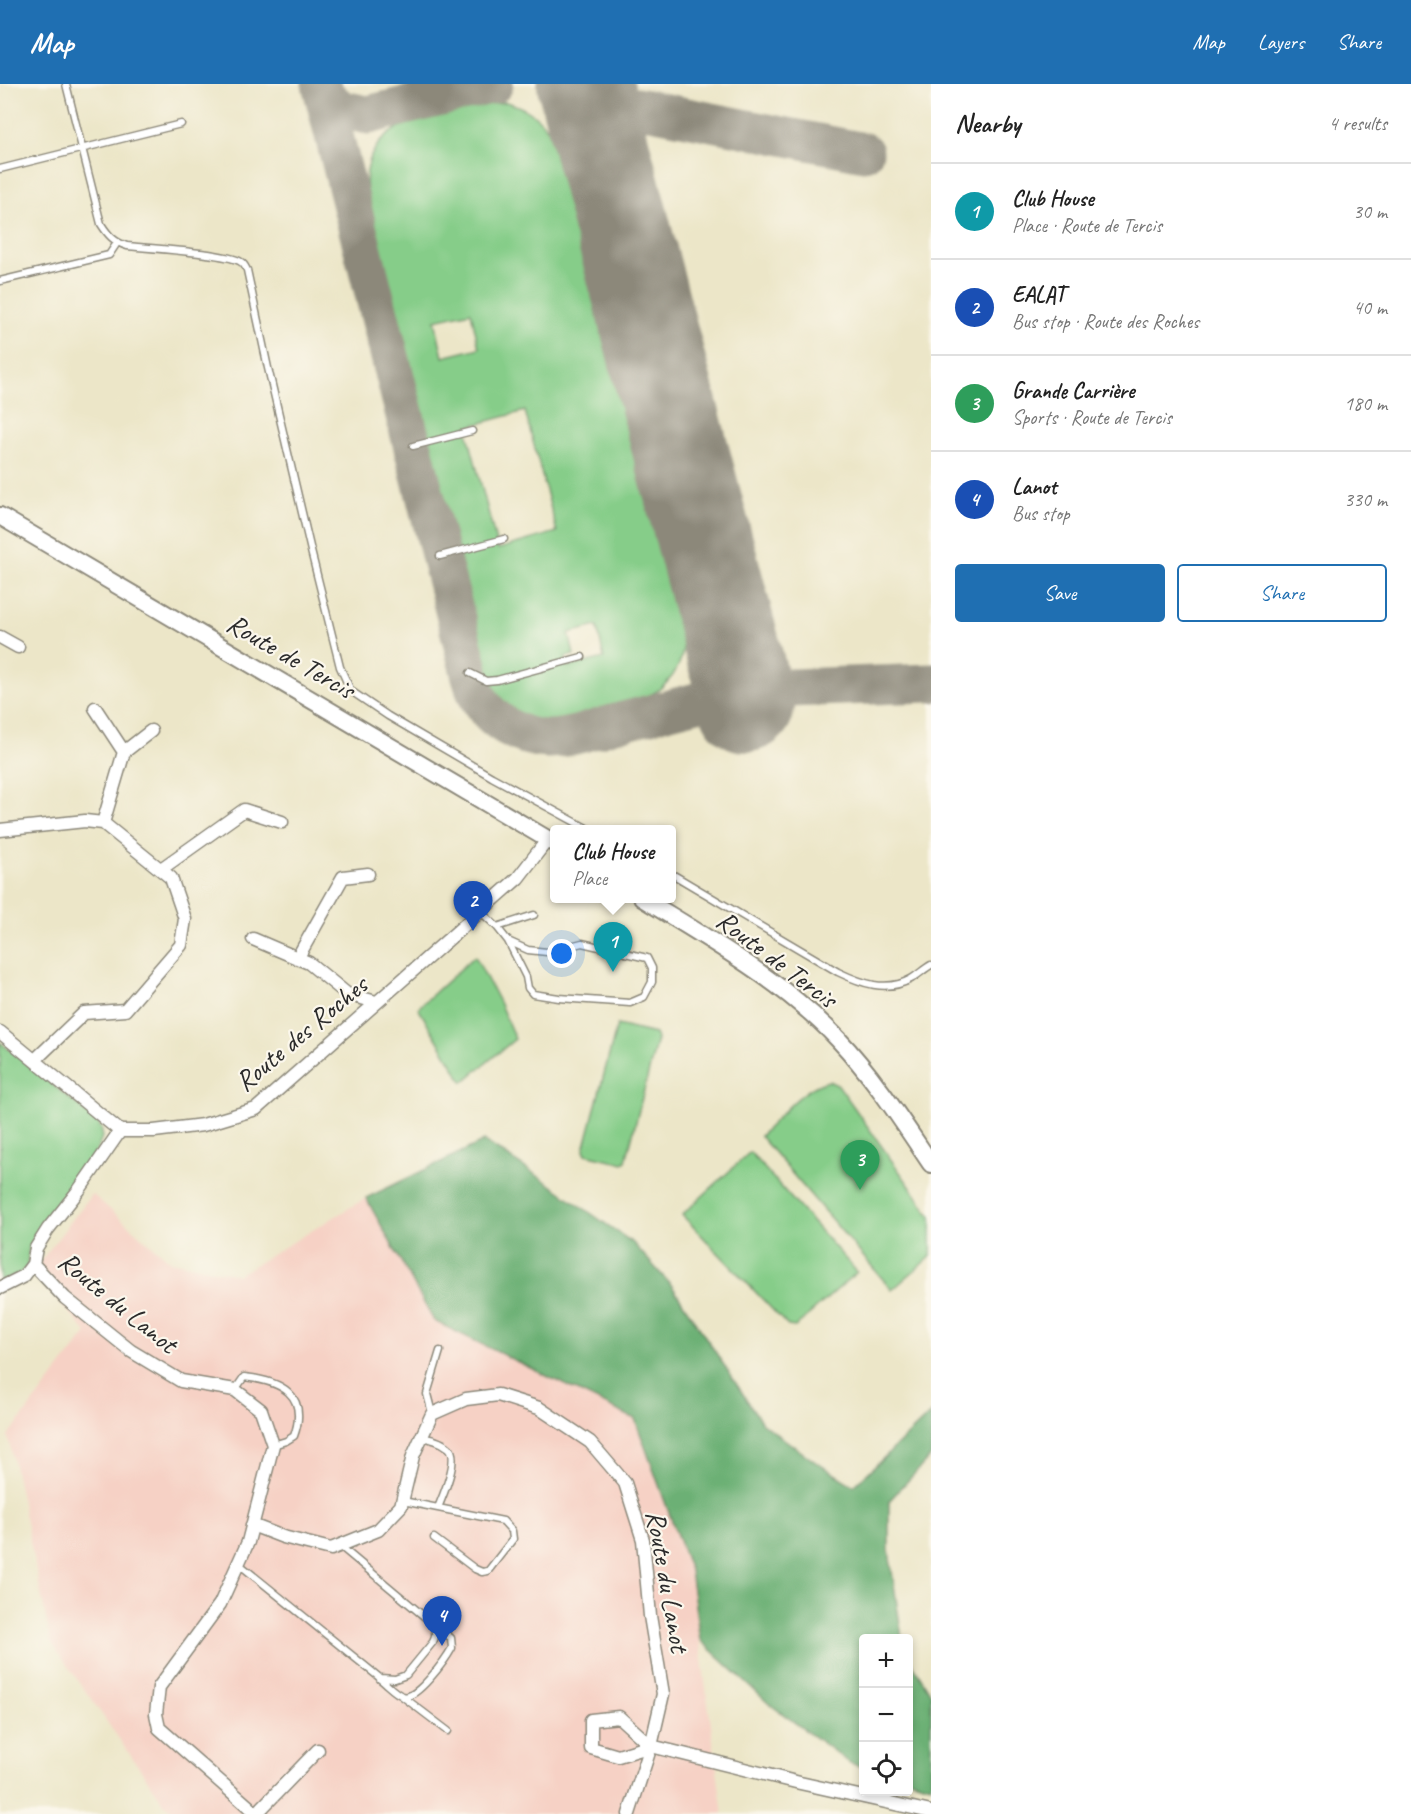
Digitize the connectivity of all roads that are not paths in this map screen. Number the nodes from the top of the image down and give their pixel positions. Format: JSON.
{"nodes":[{"id":1,"x":66,"y":84,"type":"edge"},
{"id":2,"x":181,"y":124,"type":"dead end"},
{"id":3,"x":82,"y":148,"type":"junction"},
{"id":4,"x":0,"y":169,"type":"edge"},
{"id":5,"x":117,"y":243,"type":"junction"},
{"id":6,"x":0,"y":281,"type":"edge"},
{"id":7,"x":471,"y":431,"type":"dead end"},
{"id":8,"x":413,"y":446,"type":"dead end"},
{"id":9,"x":0,"y":516,"type":"edge"},
{"id":10,"x":504,"y":539,"type":"dead end"},
{"id":11,"x":441,"y":556,"type":"dead end"},
{"id":12,"x":0,"y":637,"type":"edge"},
{"id":13,"x":18,"y":647,"type":"dead end"},
{"id":14,"x":582,"y":657,"type":"dead end"},
{"id":15,"x":470,"y":673,"type":"dead end"},
{"id":16,"x":95,"y":708,"type":"dead end"},
{"id":17,"x":151,"y":731,"type":"dead end"},
{"id":18,"x":124,"y":752,"type":"junction"},
{"id":19,"x":282,"y":822,"type":"dead end"},
{"id":20,"x":103,"y":823,"type":"junction"},
{"id":21,"x":581,"y":825,"type":"edge"},
{"id":22,"x":0,"y":830,"type":"edge"},
{"id":23,"x":550,"y":840,"type":"edge"},
{"id":24,"x":550,"y":842,"type":"edge"},
{"id":25,"x":161,"y":869,"type":"junction"},
{"id":26,"x":368,"y":874,"type":"dead end"},
{"id":27,"x":676,"y":876,"type":"edge"},
{"id":28,"x":650,"y":903,"type":"edge"},
{"id":29,"x":480,"y":910,"type":"junction"},
{"id":30,"x":534,"y":915,"type":"dead end"},
{"id":31,"x":497,"y":927,"type":"junction"},
{"id":32,"x":253,"y":939,"type":"dead end"},
{"id":33,"x":508,"y":941,"type":"junction"},
{"id":34,"x":297,"y":957,"type":"junction"},
{"id":35,"x":931,"y":965,"type":"edge"},
{"id":36,"x":376,"y":1002,"type":"junction"},
{"id":37,"x":0,"y":1032,"type":"edge"},
{"id":38,"x":35,"y":1060,"type":"junction"},
{"id":39,"x":120,"y":1131,"type":"junction"},
{"id":40,"x":931,"y":1164,"type":"edge"},
{"id":41,"x":33,"y":1264,"type":"junction"},
{"id":42,"x":0,"y":1288,"type":"edge"},
{"id":43,"x":440,"y":1351,"type":"dead end"},
{"id":44,"x":235,"y":1390,"type":"junction"},
{"id":45,"x":432,"y":1414,"type":"junction"},
{"id":46,"x":421,"y":1437,"type":"junction"},
{"id":47,"x":273,"y":1445,"type":"junction"},
{"id":48,"x":402,"y":1501,"type":"junction"},
{"id":49,"x":438,"y":1508,"type":"junction"},
{"id":50,"x":252,"y":1525,"type":"junction"},
{"id":51,"x":434,"y":1538,"type":"dead end"},
{"id":52,"x":339,"y":1546,"type":"junction"},
{"id":53,"x":238,"y":1564,"type":"junction"},
{"id":54,"x":432,"y":1623,"type":"junction"},
{"id":55,"x":380,"y":1678,"type":"junction"},
{"id":56,"x":402,"y":1696,"type":"junction"},
{"id":57,"x":448,"y":1731,"type":"dead end"},
{"id":58,"x":651,"y":1746,"type":"junction"},
{"id":59,"x":318,"y":1750,"type":"dead end"},
{"id":60,"x":931,"y":1812,"type":"edge"},
{"id":61,"x":255,"y":1814,"type":"edge"},
{"id":62,"x":629,"y":1814,"type":"edge"}],
"edges":[{"from":1,"to":3,"type":"lane"},
{"from":2,"to":3,"type":"lane"},
{"from":3,"to":4,"type":"lane"},
{"from":3,"to":5,"type":"lane"},
{"from":5,"to":6,"type":"lane"},
{"from":5,"to":21,"type":"lane"},
{"from":7,"to":8,"type":"lane"},
{"from":9,"to":23,"type":"main road","name":"Route de Tercis"},
{"from":10,"to":11,"type":"lane"},
{"from":12,"to":13,"type":"street"},
{"from":14,"to":15,"type":"lane"},
{"from":16,"to":18,"type":"street"},
{"from":17,"to":18,"type":"street"},
{"from":18,"to":20,"type":"street"},
{"from":19,"to":25,"type":"street"},
{"from":20,"to":22,"type":"street"},
{"from":20,"to":25,"type":"street"},
{"from":24,"to":29,"type":"street","name":"Route des Roches"},
{"from":25,"to":38,"type":"street"},
{"from":26,"to":34,"type":"street"},
{"from":27,"to":35,"type":"lane"},
{"from":28,"to":40,"type":"main road","name":"Route de Tercis"},
{"from":29,"to":31,"type":"lane"},
{"from":29,"to":36,"type":"street","name":"Route des Roches"},
{"from":30,"to":31,"type":"lane"},
{"from":31,"to":33,"type":"lane"},
{"from":32,"to":34,"type":"street"},
{"from":33,"to":33,"type":"lane"},
{"from":34,"to":36,"type":"street"},
{"from":36,"to":39,"type":"street","name":"Route des Roches"},
{"from":37,"to":38,"type":"street"},
{"from":38,"to":39,"type":"street"},
{"from":39,"to":41,"type":"street"},
{"from":41,"to":42,"type":"street"},
{"from":41,"to":44,"type":"street","name":"Route du Lanot"},
{"from":43,"to":45,"type":"lane"},
{"from":44,"to":47,"type":"street","name":"Route du Lanot"},
{"from":44,"to":47,"type":"lane"},
{"from":45,"to":46,"type":"street"},
{"from":45,"to":58,"type":"street","name":"Route du Lanot"},
{"from":46,"to":48,"type":"street"},
{"from":46,"to":49,"type":"lane"},
{"from":47,"to":50,"type":"street"},
{"from":48,"to":49,"type":"lane"},
{"from":48,"to":52,"type":"street"},
{"from":49,"to":51,"type":"lane"},
{"from":50,"to":52,"type":"street"},
{"from":50,"to":53,"type":"street"},
{"from":52,"to":54,"type":"lane"},
{"from":53,"to":55,"type":"lane"},
{"from":53,"to":61,"type":"street"},
{"from":54,"to":55,"type":"lane"},
{"from":54,"to":56,"type":"lane"},
{"from":55,"to":56,"type":"lane"},
{"from":56,"to":57,"type":"lane"},
{"from":58,"to":58,"type":"street"},
{"from":58,"to":60,"type":"street"},
{"from":58,"to":62,"type":"street","name":"Route du Lanot"},
{"from":59,"to":61,"type":"street"}]}
